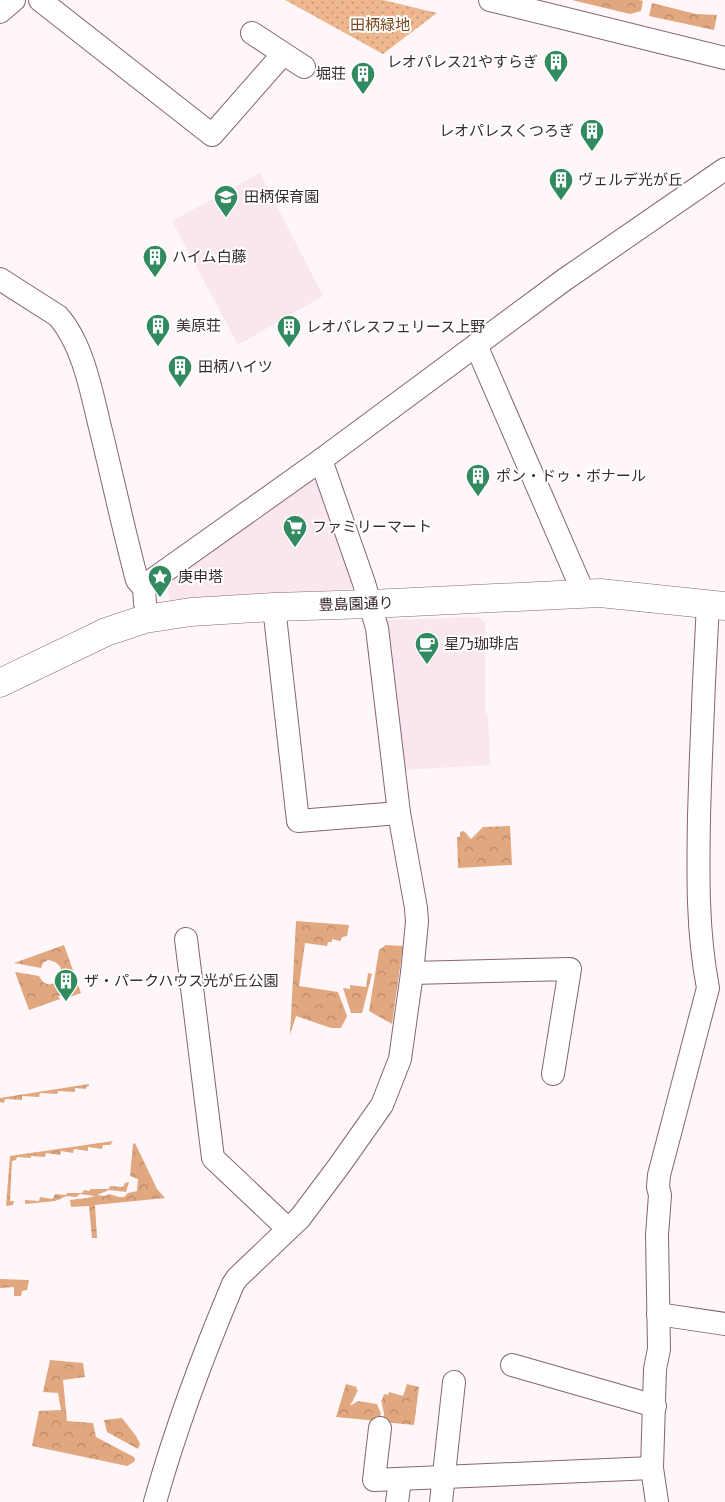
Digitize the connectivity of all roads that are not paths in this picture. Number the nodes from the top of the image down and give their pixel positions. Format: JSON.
{"nodes":[{"id":1,"x":40,"y":0,"type":"edge"},
{"id":2,"x":490,"y":0,"type":"edge"},
{"id":3,"x":252,"y":33,"type":"dead end"},
{"id":4,"x":284,"y":54,"type":"junction"},
{"id":5,"x":725,"y":58,"type":"edge"},
{"id":6,"x":304,"y":67,"type":"dead end"},
{"id":7,"x":725,"y":169,"type":"edge"},
{"id":8,"x":0,"y":279,"type":"edge"},
{"id":9,"x":476,"y":345,"type":"junction"},
{"id":10,"x":321,"y":460,"type":"junction"},
{"id":11,"x":144,"y":588,"type":"junction"},
{"id":12,"x":584,"y":594,"type":"junction"},
{"id":13,"x":371,"y":604,"type":"junction"},
{"id":14,"x":716,"y":605,"type":"edge"},
{"id":15,"x":274,"y":607,"type":"junction"},
{"id":16,"x":145,"y":619,"type":"junction"},
{"id":17,"x":0,"y":683,"type":"edge"},
{"id":18,"x":400,"y":813,"type":"junction"},
{"id":19,"x":186,"y":939,"type":"dead end"},
{"id":20,"x":412,"y":973,"type":"junction"},
{"id":21,"x":716,"y":987,"type":"edge"},
{"id":22,"x":553,"y":1074,"type":"dead end"},
{"id":23,"x":288,"y":1229,"type":"junction"},
{"id":24,"x":658,"y":1314,"type":"junction"},
{"id":25,"x":725,"y":1324,"type":"edge"},
{"id":26,"x":512,"y":1365,"type":"dead end"},
{"id":27,"x":454,"y":1382,"type":"dead end"},
{"id":28,"x":655,"y":1406,"type":"junction"},
{"id":29,"x":380,"y":1428,"type":"dead end"},
{"id":30,"x":652,"y":1468,"type":"junction"},
{"id":31,"x":443,"y":1478,"type":"junction"},
{"id":32,"x":400,"y":1480,"type":"junction"},
{"id":33,"x":155,"y":1502,"type":"edge"},
{"id":34,"x":397,"y":1502,"type":"edge"},
{"id":35,"x":441,"y":1502,"type":"edge"},
{"id":36,"x":657,"y":1502,"type":"edge"}],
"edges":[{"from":1,"to":4,"type":"street"},
{"from":2,"to":5,"type":"street"},
{"from":3,"to":4,"type":"street"},
{"from":4,"to":6,"type":"street"},
{"from":7,"to":9,"type":"street"},
{"from":8,"to":11,"type":"street"},
{"from":9,"to":10,"type":"street"},
{"from":9,"to":12,"type":"street"},
{"from":10,"to":11,"type":"street"},
{"from":10,"to":13,"type":"street"},
{"from":11,"to":16,"type":"street"},
{"from":12,"to":13,"type":"street","name":"豊島園通り"},
{"from":12,"to":14,"type":"street","name":"豊島園通り"},
{"from":13,"to":15,"type":"street","name":"豊島園通り"},
{"from":13,"to":18,"type":"street"},
{"from":14,"to":21,"type":"street"},
{"from":15,"to":16,"type":"street","name":"豊島園通り"},
{"from":15,"to":18,"type":"street"},
{"from":16,"to":17,"type":"street","name":"豊島園通り"},
{"from":18,"to":20,"type":"street"},
{"from":19,"to":23,"type":"street"},
{"from":20,"to":22,"type":"street"},
{"from":20,"to":23,"type":"street"},
{"from":21,"to":24,"type":"street"},
{"from":23,"to":33,"type":"street"},
{"from":24,"to":25,"type":"street"},
{"from":24,"to":28,"type":"street"},
{"from":26,"to":28,"type":"street"},
{"from":27,"to":31,"type":"street"},
{"from":28,"to":30,"type":"street"},
{"from":29,"to":32,"type":"street"},
{"from":30,"to":31,"type":"street"},
{"from":30,"to":36,"type":"street"},
{"from":31,"to":32,"type":"street"},
{"from":31,"to":35,"type":"street"},
{"from":32,"to":34,"type":"street"}]}
